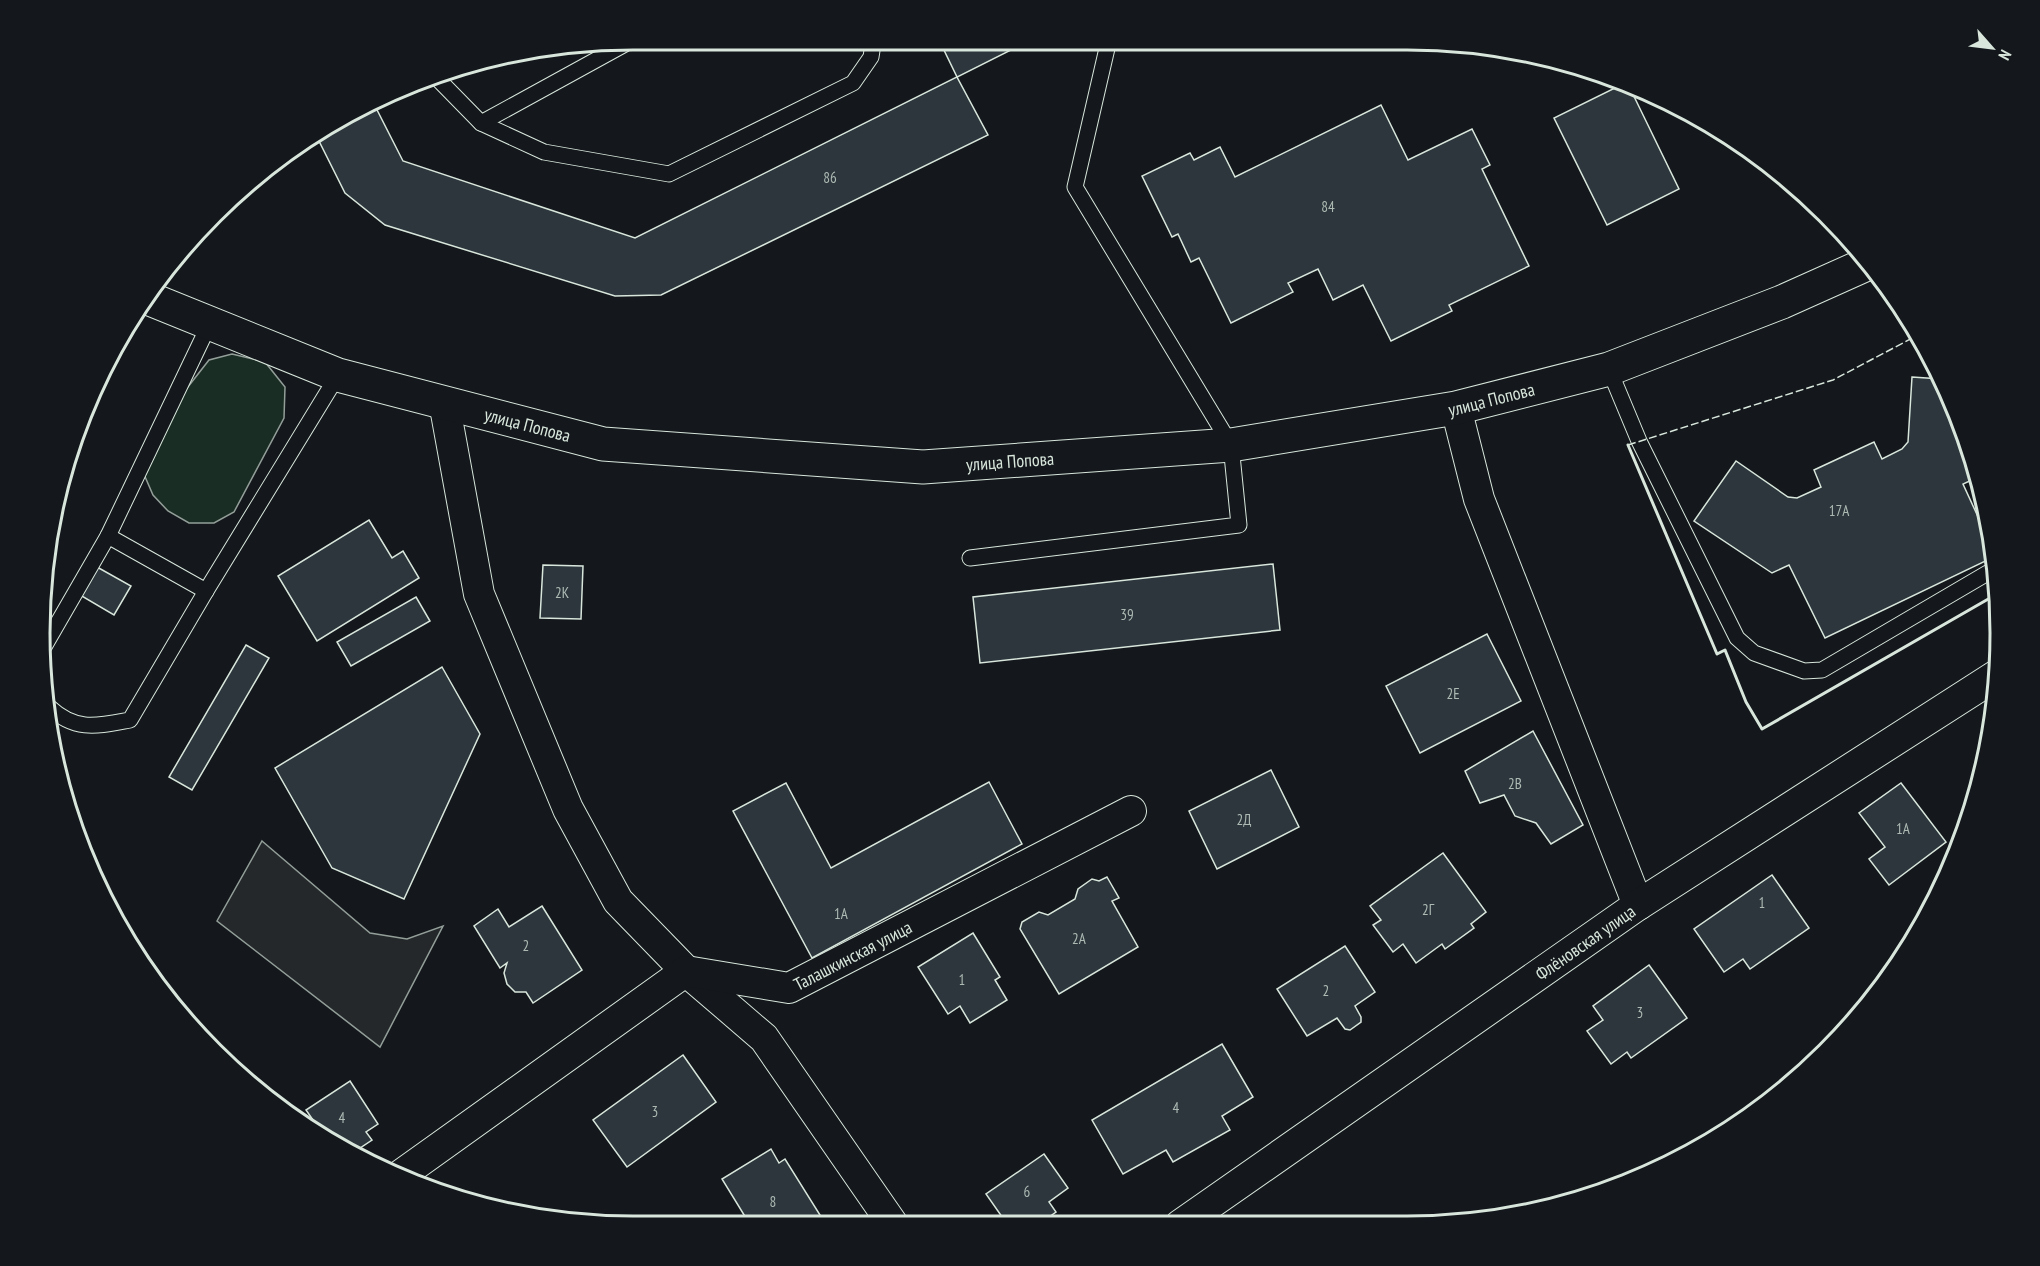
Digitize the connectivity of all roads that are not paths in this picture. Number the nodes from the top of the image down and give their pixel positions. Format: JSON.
{"nodes":[{"id":1,"x":872,"y":50,"type":"edge"},
{"id":2,"x":1107,"y":50,"type":"edge"},
{"id":3,"x":613,"y":51,"type":"edge"},
{"id":4,"x":441,"y":82,"type":"edge"},
{"id":5,"x":481,"y":123,"type":"junction"},
{"id":6,"x":1861,"y":267,"type":"edge"},
{"id":7,"x":154,"y":301,"type":"edge"},
{"id":8,"x":209,"y":325,"type":"junction"},
{"id":9,"x":1609,"y":369,"type":"junction"},
{"id":10,"x":338,"y":375,"type":"junction"},
{"id":11,"x":444,"y":402,"type":"junction"},
{"id":12,"x":1456,"y":408,"type":"junction"},
{"id":13,"x":1231,"y":445,"type":"junction"},
{"id":14,"x":108,"y":536,"type":"junction"},
{"id":15,"x":970,"y":558,"type":"dead end"},
{"id":16,"x":1987,"y":573,"type":"edge"},
{"id":17,"x":206,"y":591,"type":"junction"},
{"id":18,"x":50,"y":638,"type":"edge"},
{"id":19,"x":1988,"y":681,"type":"edge"},
{"id":20,"x":55,"y":712,"type":"edge"},
{"id":21,"x":1131,"y":811,"type":"dead end"},
{"id":22,"x":1638,"y":905,"type":"junction"},
{"id":23,"x":686,"y":971,"type":"junction"},
{"id":24,"x":407,"y":1171,"type":"edge"},
{"id":25,"x":887,"y":1216,"type":"edge"},
{"id":26,"x":1193,"y":1216,"type":"edge"}],
"edges":[{"from":1,"to":5,"type":"lane"},
{"from":2,"to":13,"type":"lane"},
{"from":3,"to":5,"type":"lane"},
{"from":4,"to":5,"type":"lane"},
{"from":6,"to":9,"type":"street","name":"улица Попова"},
{"from":7,"to":8,"type":"street","name":"улица Попова"},
{"from":8,"to":10,"type":"street","name":"улица Попова"},
{"from":8,"to":14,"type":"lane"},
{"from":9,"to":12,"type":"street","name":"улица Попова"},
{"from":9,"to":16,"type":"lane"},
{"from":10,"to":11,"type":"street","name":"улица Попова"},
{"from":10,"to":17,"type":"lane"},
{"from":11,"to":13,"type":"street","name":"улица Попова"},
{"from":11,"to":23,"type":"street"},
{"from":12,"to":13,"type":"street","name":"улица Попова"},
{"from":12,"to":22,"type":"street"},
{"from":13,"to":15,"type":"lane"},
{"from":14,"to":17,"type":"lane"},
{"from":14,"to":18,"type":"lane"},
{"from":17,"to":20,"type":"lane"},
{"from":19,"to":22,"type":"street","name":"Флёновская улица"},
{"from":21,"to":23,"type":"street","name":"Талашкинская улица"},
{"from":22,"to":26,"type":"street","name":"Флёновская улица"},
{"from":23,"to":24,"type":"street"},
{"from":23,"to":25,"type":"street"}]}
